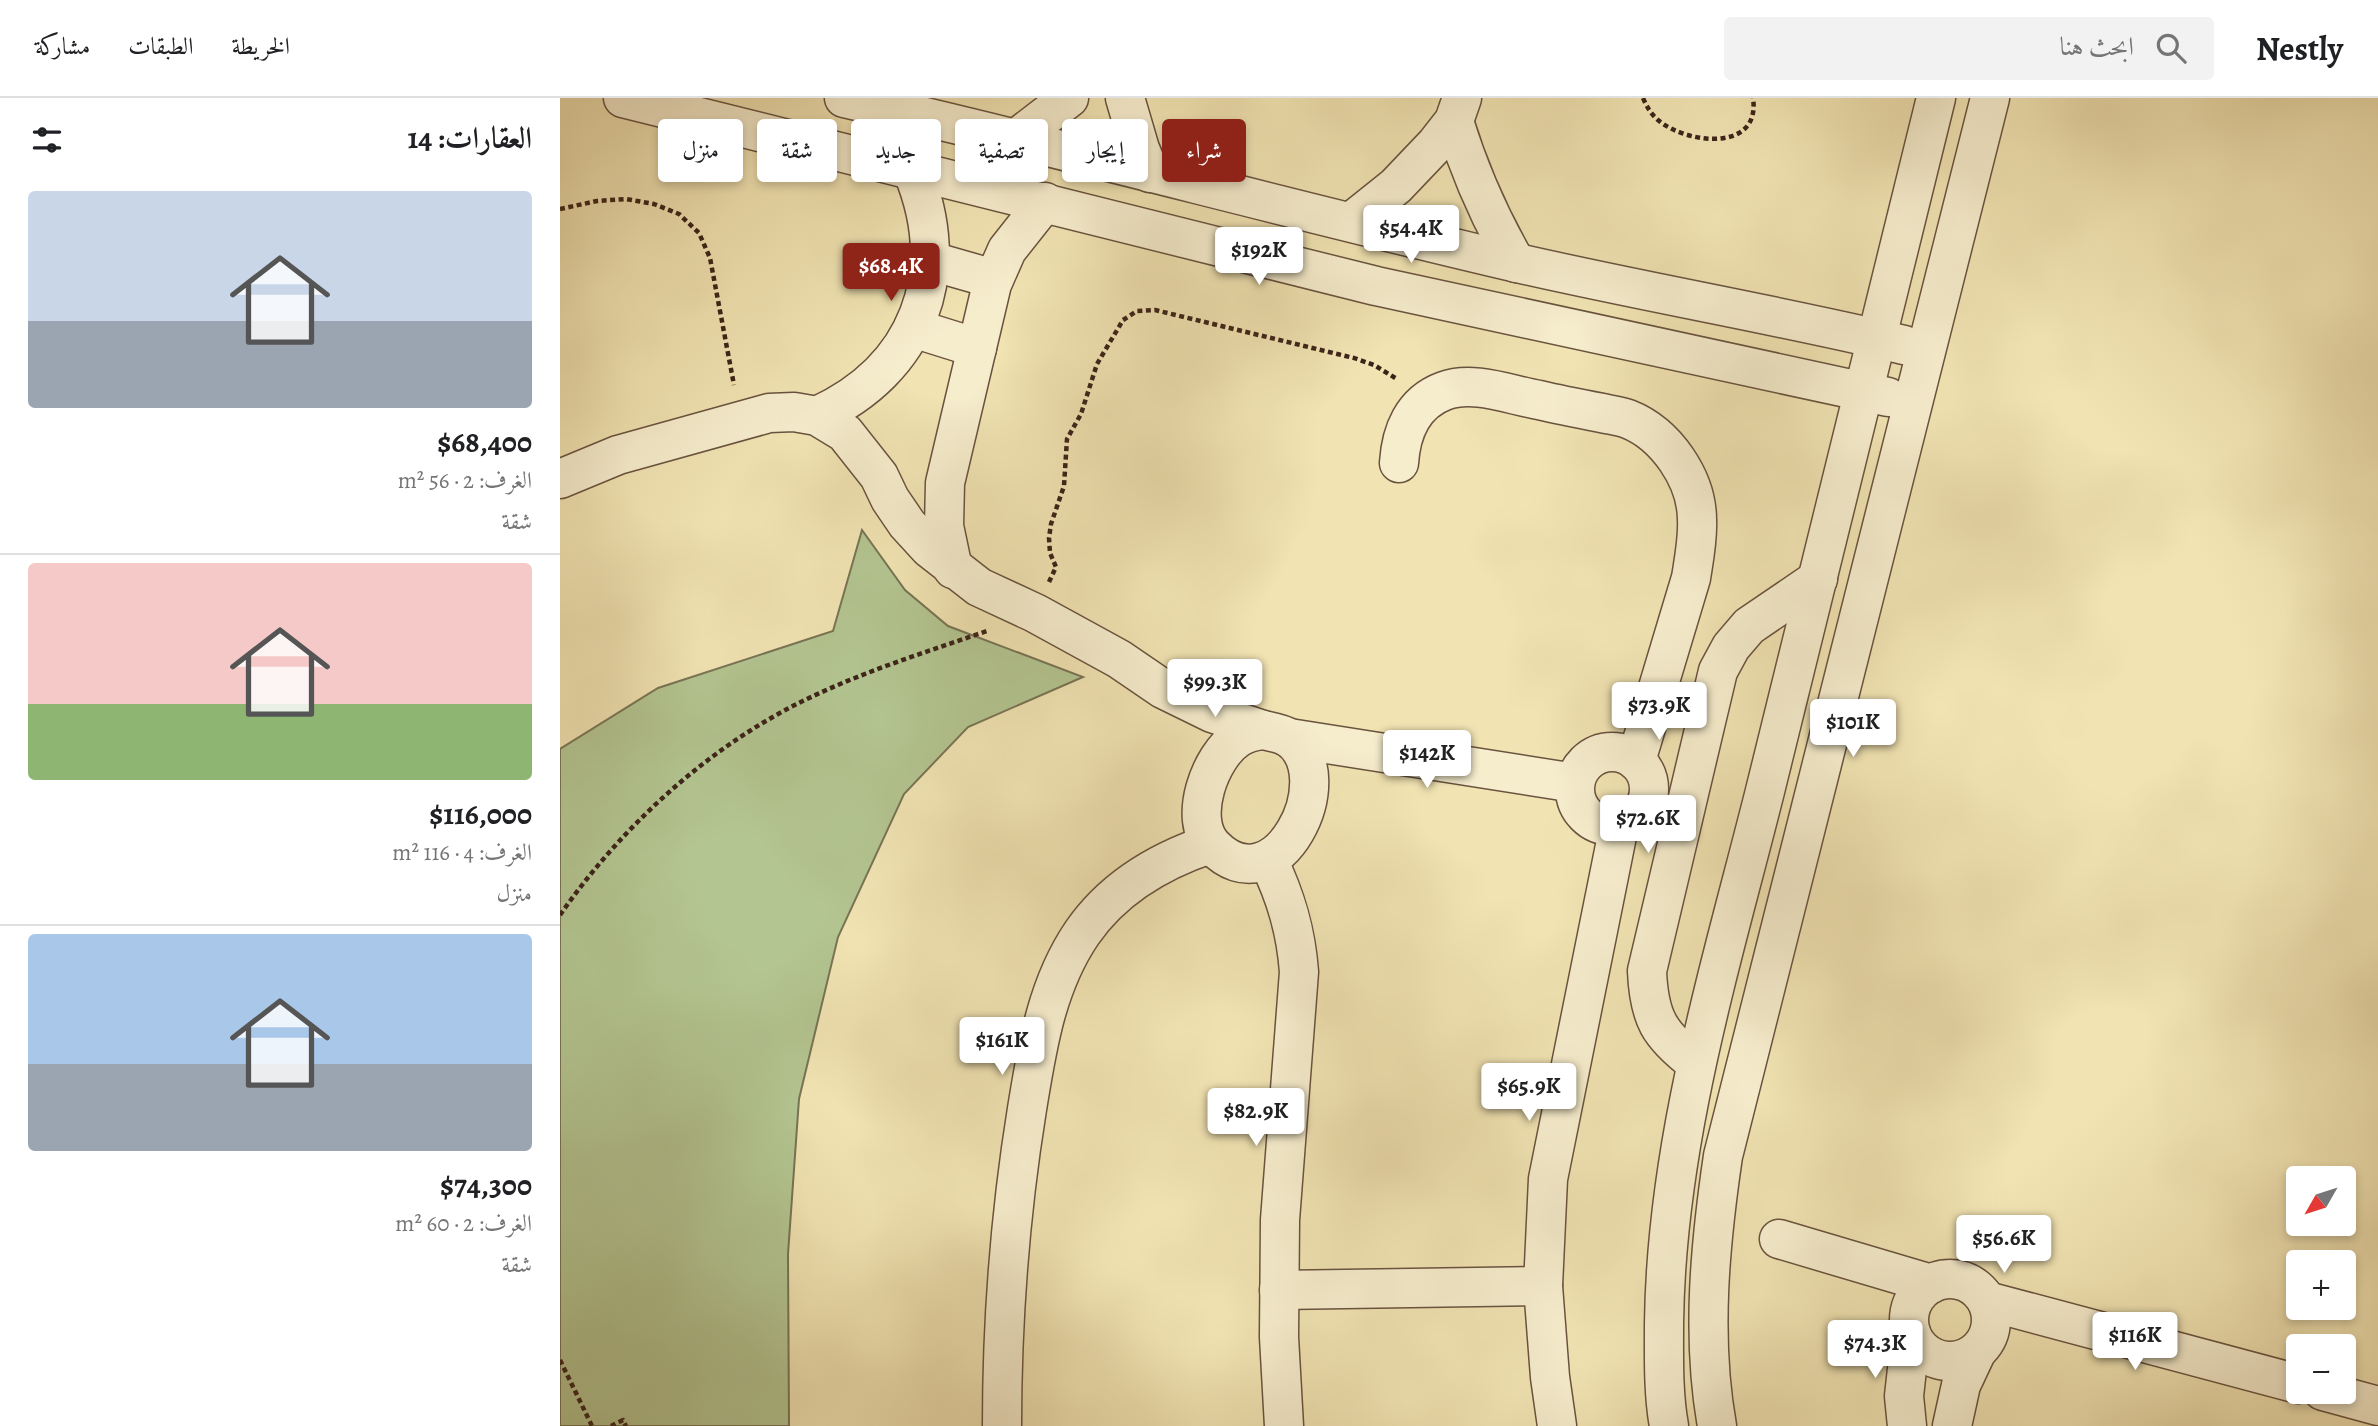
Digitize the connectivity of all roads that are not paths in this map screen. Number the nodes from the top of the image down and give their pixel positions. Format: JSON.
{"nodes":[{"id":1,"x":624,"y":98,"type":"edge"},
{"id":2,"x":844,"y":98,"type":"edge"},
{"id":3,"x":1069,"y":98,"type":"edge"},
{"id":4,"x":1125,"y":98,"type":"edge"},
{"id":5,"x":1936,"y":98,"type":"edge"},
{"id":6,"x":1990,"y":98,"type":"edge"},
{"id":7,"x":685,"y":106,"type":"edge"},
{"id":8,"x":1458,"y":109,"type":"edge"},
{"id":9,"x":1042,"y":119,"type":"edge"},
{"id":10,"x":955,"y":124,"type":"edge"},
{"id":11,"x":1048,"y":146,"type":"edge"},
{"id":12,"x":851,"y":153,"type":"edge"},
{"id":13,"x":1150,"y":173,"type":"junction"},
{"id":14,"x":941,"y":177,"type":"edge"},
{"id":15,"x":916,"y":182,"type":"edge"},
{"id":16,"x":1045,"y":202,"type":"junction"},
{"id":17,"x":1351,"y":222,"type":"junction"},
{"id":18,"x":1388,"y":232,"type":"junction"},
{"id":19,"x":931,"y":261,"type":"junction"},
{"id":20,"x":1516,"y":263,"type":"junction"},
{"id":21,"x":994,"y":279,"type":"junction"},
{"id":22,"x":1376,"y":286,"type":"junction"},
{"id":23,"x":913,"y":328,"type":"junction"},
{"id":24,"x":1878,"y":339,"type":"junction"},
{"id":25,"x":977,"y":348,"type":"junction"},
{"id":26,"x":1926,"y":350,"type":"junction"},
{"id":27,"x":1865,"y":391,"type":"junction"},
{"id":28,"x":1913,"y":402,"type":"junction"},
{"id":29,"x":817,"y":416,"type":"junction"},
{"id":30,"x":1399,"y":463,"type":"dead end"},
{"id":31,"x":560,"y":479,"type":"edge"},
{"id":32,"x":953,"y":569,"type":"junction"},
{"id":33,"x":1818,"y":579,"type":"junction"},
{"id":34,"x":1276,"y":734,"type":"junction"},
{"id":35,"x":1639,"y":764,"type":"junction"},
{"id":36,"x":1693,"y":778,"type":"junction"},
{"id":37,"x":1575,"y":783,"type":"junction"},
{"id":38,"x":1627,"y":823,"type":"junction"},
{"id":39,"x":1679,"y":833,"type":"junction"},
{"id":40,"x":1210,"y":844,"type":"junction"},
{"id":41,"x":1268,"y":860,"type":"junction"},
{"id":42,"x":1696,"y":1063,"type":"junction"},
{"id":43,"x":1779,"y":1239,"type":"dead end"},
{"id":44,"x":1931,"y":1284,"type":"junction"},
{"id":45,"x":1543,"y":1286,"type":"junction"},
{"id":46,"x":1279,"y":1290,"type":"junction"},
{"id":47,"x":1987,"y":1301,"type":"junction"},
{"id":48,"x":1911,"y":1333,"type":"junction"},
{"id":49,"x":1976,"y":1353,"type":"junction"},
{"id":50,"x":2286,"y":1381,"type":"edge"},
{"id":51,"x":2356,"y":1400,"type":"edge"},
{"id":52,"x":2378,"y":1406,"type":"edge"},
{"id":53,"x":1002,"y":1426,"type":"edge"},
{"id":54,"x":1284,"y":1426,"type":"edge"},
{"id":55,"x":1557,"y":1426,"type":"edge"},
{"id":56,"x":1669,"y":1426,"type":"edge"},
{"id":57,"x":1717,"y":1426,"type":"edge"},
{"id":58,"x":1907,"y":1426,"type":"edge"},
{"id":59,"x":1952,"y":1426,"type":"edge"}],
"edges":[{"from":1,"to":7,"type":"street"},
{"from":2,"to":10,"type":"street"},
{"from":3,"to":9,"type":"street"},
{"from":4,"to":13,"type":"street"},
{"from":5,"to":24,"type":"street"},
{"from":6,"to":26,"type":"street"},
{"from":7,"to":12,"type":"street"},
{"from":8,"to":17,"type":"street"},
{"from":8,"to":20,"type":"street"},
{"from":11,"to":13,"type":"street"},
{"from":13,"to":17,"type":"street"},
{"from":14,"to":16,"type":"street"},
{"from":15,"to":19,"type":"street"},
{"from":16,"to":21,"type":"street"},
{"from":16,"to":22,"type":"street"},
{"from":17,"to":18,"type":"street"},
{"from":18,"to":20,"type":"street"},
{"from":18,"to":22,"type":"street"},
{"from":19,"to":21,"type":"street"},
{"from":19,"to":23,"type":"street"},
{"from":20,"to":24,"type":"street"},
{"from":21,"to":25,"type":"street"},
{"from":22,"to":27,"type":"street"},
{"from":23,"to":25,"type":"street"},
{"from":23,"to":29,"type":"street"},
{"from":24,"to":26,"type":"street"},
{"from":24,"to":27,"type":"street"},
{"from":25,"to":32,"type":"street"},
{"from":26,"to":28,"type":"street"},
{"from":27,"to":28,"type":"street"},
{"from":27,"to":33,"type":"street"},
{"from":28,"to":57,"type":"street"},
{"from":29,"to":31,"type":"street"},
{"from":29,"to":32,"type":"street"},
{"from":30,"to":35,"type":"street"},
{"from":32,"to":34,"type":"street"},
{"from":33,"to":36,"type":"street"},
{"from":33,"to":42,"type":"street"},
{"from":34,"to":37,"type":"street"},
{"from":34,"to":40,"type":"street"},
{"from":34,"to":41,"type":"street"},
{"from":35,"to":36,"type":"street"},
{"from":35,"to":37,"type":"street"},
{"from":35,"to":38,"type":"street"},
{"from":36,"to":39,"type":"street"},
{"from":37,"to":38,"type":"street"},
{"from":38,"to":39,"type":"street"},
{"from":38,"to":45,"type":"street"},
{"from":39,"to":42,"type":"street"},
{"from":40,"to":41,"type":"street"},
{"from":40,"to":53,"type":"street"},
{"from":41,"to":46,"type":"street"},
{"from":42,"to":56,"type":"street"},
{"from":43,"to":44,"type":"street"},
{"from":44,"to":47,"type":"street"},
{"from":44,"to":48,"type":"street"},
{"from":45,"to":46,"type":"street"},
{"from":45,"to":55,"type":"street"},
{"from":46,"to":54,"type":"street"},
{"from":47,"to":49,"type":"street"},
{"from":47,"to":50,"type":"street"},
{"from":48,"to":49,"type":"street"},
{"from":48,"to":58,"type":"street"},
{"from":49,"to":59,"type":"street"},
{"from":51,"to":52,"type":"street"}]}
